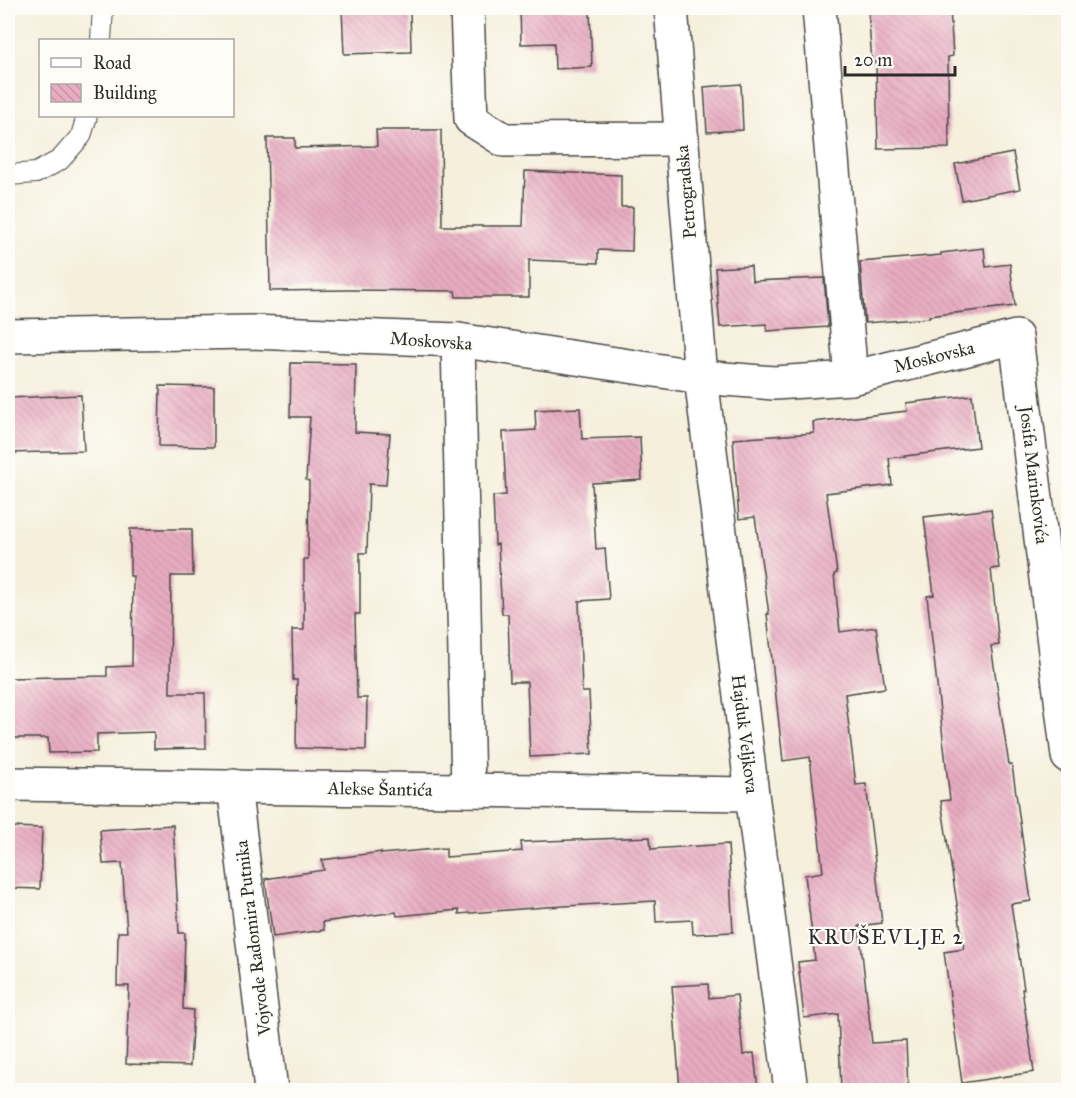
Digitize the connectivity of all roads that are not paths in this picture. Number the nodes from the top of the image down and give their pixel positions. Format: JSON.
{"nodes":[{"id":1,"x":103,"y":8,"type":"edge"},
{"id":2,"x":467,"y":8,"type":"edge"},
{"id":3,"x":671,"y":8,"type":"edge"},
{"id":4,"x":819,"y":8,"type":"edge"},
{"id":5,"x":101,"y":39,"type":"edge"},
{"id":6,"x":87,"y":117,"type":"edge"},
{"id":7,"x":682,"y":139,"type":"junction"},
{"id":8,"x":8,"y":175,"type":"edge"},
{"id":9,"x":8,"y":336,"type":"edge"},
{"id":10,"x":1016,"y":337,"type":"joint"},
{"id":11,"x":458,"y":340,"type":"junction"},
{"id":12,"x":701,"y":377,"type":"junction"},
{"id":13,"x":851,"y":378,"type":"junction"},
{"id":14,"x":1068,"y":756,"type":"edge"},
{"id":15,"x":8,"y":784,"type":"edge"},
{"id":16,"x":234,"y":786,"type":"junction"},
{"id":17,"x":468,"y":790,"type":"junction"},
{"id":18,"x":752,"y":794,"type":"junction"},
{"id":19,"x":271,"y":1090,"type":"edge"},
{"id":20,"x":791,"y":1090,"type":"edge"}],
"edges":[{"from":1,"to":5,"type":"lane"},
{"from":2,"to":7,"type":"street"},
{"from":3,"to":7,"type":"street","name":"Petrogradska"},
{"from":4,"to":13,"type":"street"},
{"from":6,"to":8,"type":"lane"},
{"from":7,"to":12,"type":"street","name":"Petrogradska"},
{"from":9,"to":11,"type":"street","name":"Moskovska"},
{"from":10,"to":13,"type":"street","name":"Moskovska"},
{"from":10,"to":14,"type":"street","name":"Josifa Marinkovića"},
{"from":11,"to":12,"type":"street","name":"Moskovska"},
{"from":11,"to":17,"type":"street"},
{"from":12,"to":13,"type":"street","name":"Moskovska"},
{"from":12,"to":18,"type":"street","name":"Hajduk Veljkova"},
{"from":15,"to":16,"type":"street","name":"Alekse Šantića"},
{"from":16,"to":17,"type":"street","name":"Alekse Šantića"},
{"from":16,"to":19,"type":"street","name":"Vojvode Radomira Putnika"},
{"from":17,"to":18,"type":"street","name":"Alekse Šantića"},
{"from":18,"to":20,"type":"street","name":"Hajduk Veljkova"}]}
